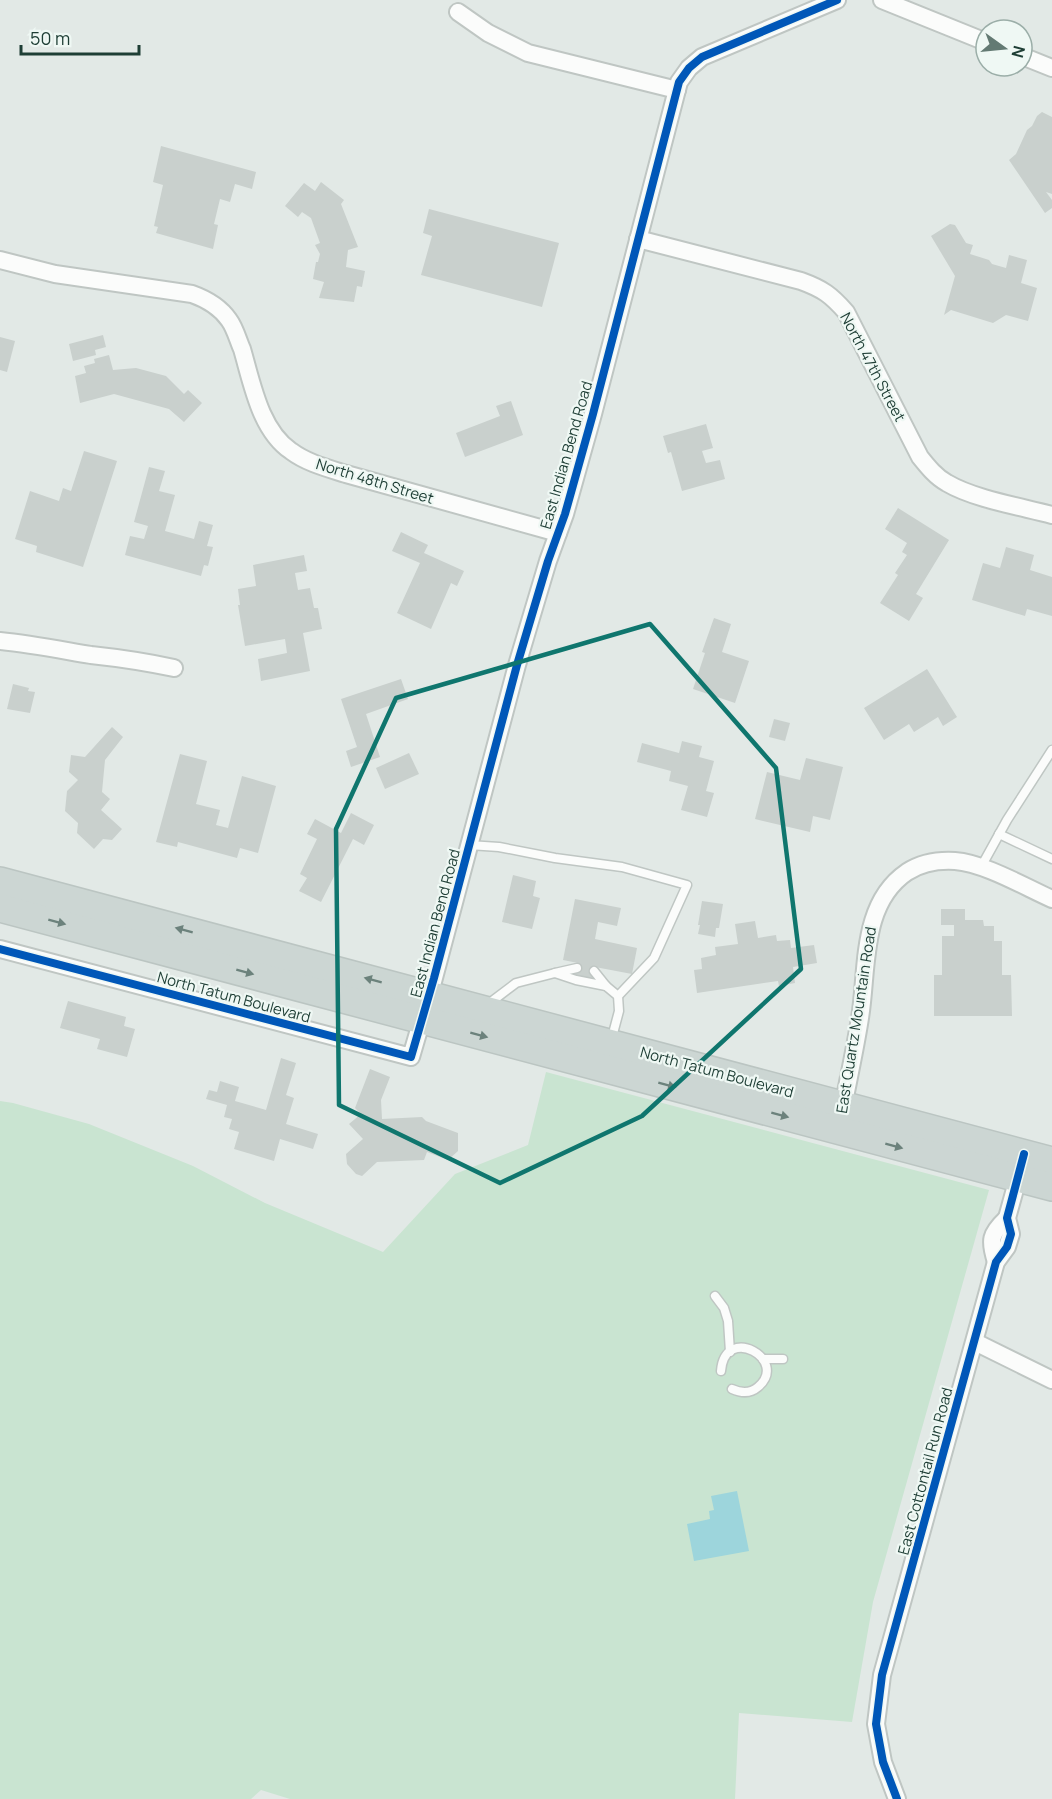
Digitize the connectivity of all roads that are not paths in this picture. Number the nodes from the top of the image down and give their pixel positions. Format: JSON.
{"nodes":[{"id":1,"x":837,"y":0,"type":"edge"},
{"id":2,"x":882,"y":0,"type":"edge"},
{"id":3,"x":458,"y":12,"type":"dead end"},
{"id":4,"x":974,"y":37,"type":"edge"},
{"id":5,"x":1034,"y":61,"type":"edge"},
{"id":6,"x":1052,"y":68,"type":"edge"},
{"id":7,"x":677,"y":90,"type":"junction"},
{"id":8,"x":638,"y":239,"type":"junction"},
{"id":9,"x":0,"y":261,"type":"edge"},
{"id":10,"x":1052,"y":515,"type":"edge"},
{"id":11,"x":558,"y":533,"type":"junction"},
{"id":12,"x":0,"y":641,"type":"edge"},
{"id":13,"x":174,"y":668,"type":"dead end"},
{"id":14,"x":1052,"y":750,"type":"edge"},
{"id":15,"x":999,"y":834,"type":"junction"},
{"id":16,"x":470,"y":845,"type":"junction"},
{"id":17,"x":1052,"y":860,"type":"edge"},
{"id":18,"x":981,"y":868,"type":"junction"},
{"id":19,"x":0,"y":881,"type":"edge"},
{"id":20,"x":1052,"y":899,"type":"edge"},
{"id":21,"x":0,"y":908,"type":"edge"},
{"id":22,"x":0,"y":949,"type":"edge"},
{"id":23,"x":577,"y":968,"type":"dead end"},
{"id":24,"x":594,"y":971,"type":"dead end"},
{"id":25,"x":555,"y":973,"type":"junction"},
{"id":26,"x":606,"y":986,"type":"junction"},
{"id":27,"x":618,"y":996,"type":"junction"},
{"id":28,"x":426,"y":1008,"type":"junction"},
{"id":29,"x":482,"y":1009,"type":"junction"},
{"id":30,"x":611,"y":1043,"type":"junction"},
{"id":31,"x":840,"y":1118,"type":"junction"},
{"id":32,"x":1052,"y":1161,"type":"edge"},
{"id":33,"x":1021,"y":1166,"type":"junction"},
{"id":34,"x":1052,"y":1187,"type":"edge"},
{"id":35,"x":715,"y":1296,"type":"dead end"},
{"id":36,"x":975,"y":1342,"type":"junction"},
{"id":37,"x":730,"y":1352,"type":"junction"},
{"id":38,"x":764,"y":1359,"type":"junction"},
{"id":39,"x":783,"y":1359,"type":"dead end"},
{"id":40,"x":721,"y":1371,"type":"dead end"},
{"id":41,"x":1052,"y":1380,"type":"edge"},
{"id":42,"x":732,"y":1389,"type":"dead end"},
{"id":43,"x":897,"y":1799,"type":"edge"}],
"edges":[{"from":1,"to":7,"type":"street","name":"East Indian Bend Road"},
{"from":2,"to":4,"type":"street"},
{"from":3,"to":7,"type":"street"},
{"from":5,"to":6,"type":"street"},
{"from":7,"to":8,"type":"street","name":"East Indian Bend Road"},
{"from":8,"to":10,"type":"street","name":"North 47th Street"},
{"from":8,"to":11,"type":"street","name":"East Indian Bend Road"},
{"from":9,"to":11,"type":"street","name":"North 48th Street"},
{"from":11,"to":16,"type":"street","name":"East Indian Bend Road"},
{"from":12,"to":13,"type":"street"},
{"from":14,"to":15,"type":"lane"},
{"from":15,"to":17,"type":"lane"},
{"from":15,"to":18,"type":"lane"},
{"from":16,"to":27,"type":"lane"},
{"from":16,"to":28,"type":"street","name":"East Indian Bend Road"},
{"from":18,"to":20,"type":"street"},
{"from":18,"to":31,"type":"street","name":"East Quartz Mountain Road"},
{"from":28,"to":19,"type":"main road","name":"North Tatum Boulevard","one_way":true},
{"from":21,"to":28,"type":"main road","name":"North Tatum Boulevard","one_way":true},
{"from":22,"to":28,"type":"street","name":"North Tatum Boulevard"},
{"from":23,"to":25,"type":"lane"},
{"from":24,"to":26,"type":"lane"},
{"from":25,"to":26,"type":"lane"},
{"from":25,"to":29,"type":"lane"},
{"from":26,"to":27,"type":"lane"},
{"from":27,"to":30,"type":"lane"},
{"from":28,"to":29,"type":"main road","name":"North Tatum Boulevard"},
{"from":28,"to":31,"type":"main road","name":"North Tatum Boulevard","one_way":true},
{"from":29,"to":30,"type":"main road","name":"North Tatum Boulevard"},
{"from":30,"to":31,"type":"main road","name":"North Tatum Boulevard"},
{"from":31,"to":33,"type":"main road","name":"North Tatum Boulevard"},
{"from":32,"to":33,"type":"main road","name":"North Tatum Boulevard"},
{"from":33,"to":34,"type":"main road","name":"North Tatum Boulevard"},
{"from":33,"to":36,"type":"street","name":"East Cottontail Run Road"},
{"from":35,"to":37,"type":"lane"},
{"from":36,"to":41,"type":"street"},
{"from":36,"to":43,"type":"street","name":"East Cottontail Run Road"},
{"from":37,"to":38,"type":"lane"},
{"from":37,"to":40,"type":"lane"},
{"from":38,"to":39,"type":"lane"},
{"from":38,"to":42,"type":"lane"}]}
